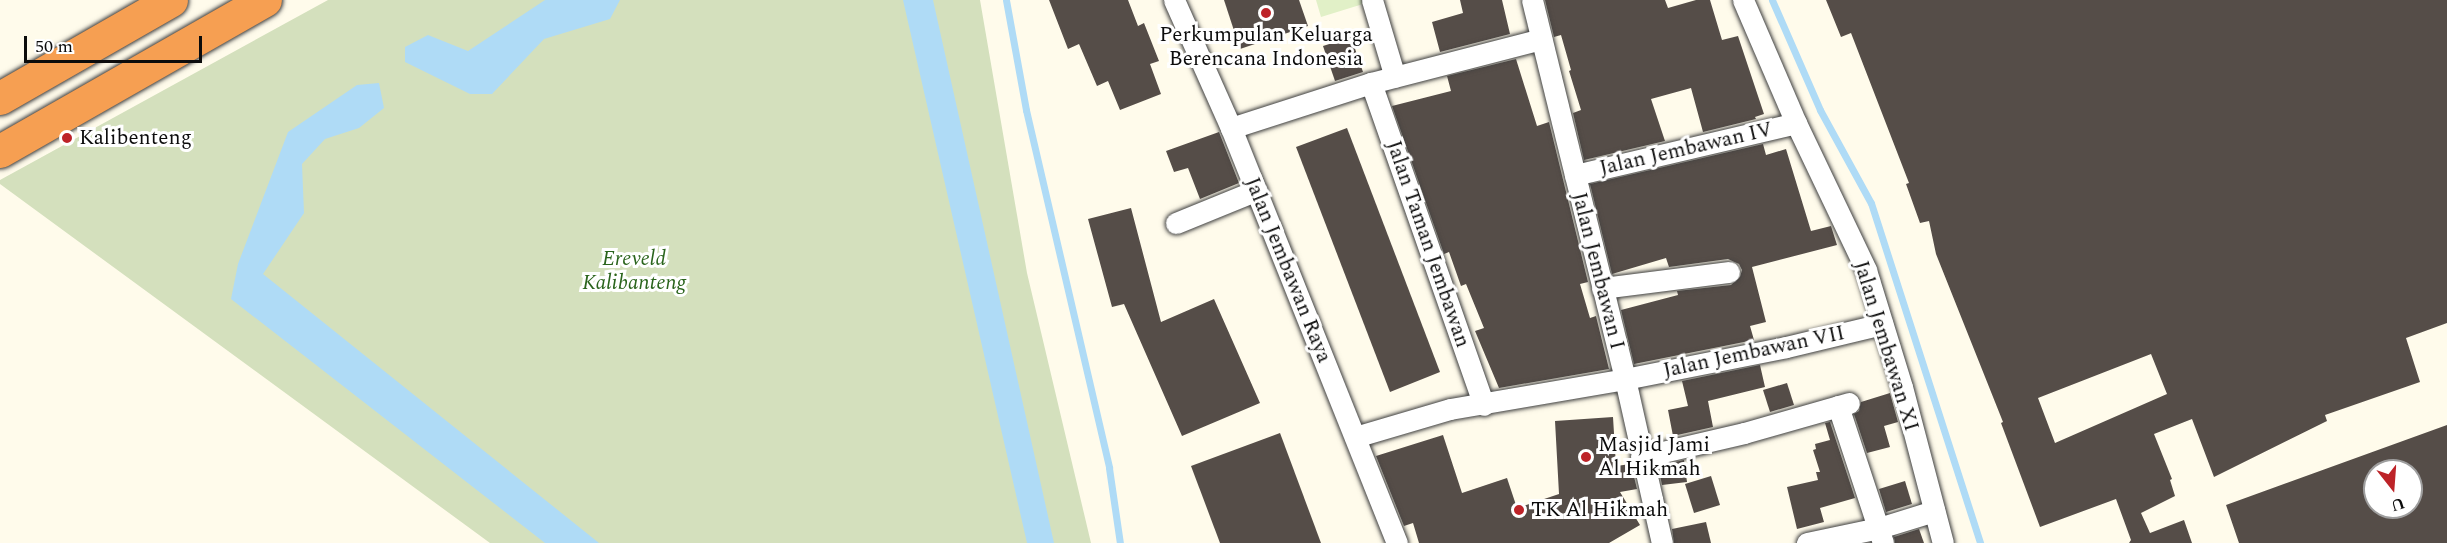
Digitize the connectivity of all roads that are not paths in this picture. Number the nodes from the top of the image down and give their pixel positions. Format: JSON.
{"nodes":[{"id":1,"x":171,"y":0,"type":"edge"},
{"id":2,"x":265,"y":0,"type":"edge"},
{"id":3,"x":1174,"y":0,"type":"edge"},
{"id":4,"x":1372,"y":0,"type":"edge"},
{"id":5,"x":1532,"y":0,"type":"edge"},
{"id":6,"x":1743,"y":0,"type":"edge"},
{"id":7,"x":1541,"y":39,"type":"junction"},
{"id":8,"x":1395,"y":77,"type":"junction"},
{"id":9,"x":1371,"y":83,"type":"junction"},
{"id":10,"x":1,"y":95,"type":"edge"},
{"id":11,"x":1796,"y":123,"type":"junction"},
{"id":12,"x":1231,"y":128,"type":"junction"},
{"id":13,"x":0,"y":151,"type":"edge"},
{"id":14,"x":1575,"y":175,"type":"junction"},
{"id":15,"x":1257,"y":190,"type":"junction"},
{"id":16,"x":1176,"y":223,"type":"dead end"},
{"id":17,"x":1729,"y":272,"type":"dead end"},
{"id":18,"x":1602,"y":288,"type":"junction"},
{"id":19,"x":1882,"y":324,"type":"junction"},
{"id":20,"x":1625,"y":379,"type":"junction"},
{"id":21,"x":1484,"y":405,"type":"junction"},
{"id":22,"x":1355,"y":437,"type":"junction"},
{"id":23,"x":1641,"y":457,"type":"junction"},
{"id":24,"x":1934,"y":511,"type":"junction"},
{"id":25,"x":1881,"y":536,"type":"edge"},
{"id":26,"x":1397,"y":543,"type":"edge"},
{"id":27,"x":1662,"y":543,"type":"edge"},
{"id":28,"x":1807,"y":543,"type":"edge"},
{"id":29,"x":1943,"y":543,"type":"edge"}],
"edges":[{"from":1,"to":10,"type":"highway"},
{"from":2,"to":13,"type":"highway"},
{"from":3,"to":12,"type":"street","name":"Jalan Jembawan Raya"},
{"from":4,"to":8,"type":"street"},
{"from":5,"to":7,"type":"street","name":"Jalan Jembawan I"},
{"from":6,"to":11,"type":"street"},
{"from":7,"to":8,"type":"street"},
{"from":7,"to":14,"type":"street","name":"Jalan Jembawan I"},
{"from":8,"to":9,"type":"street"},
{"from":9,"to":12,"type":"street"},
{"from":9,"to":21,"type":"street","name":"Jalan Taman Jembawan"},
{"from":11,"to":14,"type":"street","name":"Jalan Jembawan IV"},
{"from":11,"to":19,"type":"street","name":"Jalan Jembawan XI"},
{"from":12,"to":15,"type":"street","name":"Jalan Jembawan Raya"},
{"from":14,"to":18,"type":"street","name":"Jalan Jembawan I"},
{"from":15,"to":16,"type":"street"},
{"from":15,"to":22,"type":"street","name":"Jalan Jembawan Raya"},
{"from":17,"to":18,"type":"street"},
{"from":18,"to":20,"type":"street","name":"Jalan Jembawan I"},
{"from":19,"to":20,"type":"street","name":"Jalan Jembawan VII"},
{"from":19,"to":24,"type":"street","name":"Jalan Jembawan XI"},
{"from":20,"to":21,"type":"street","name":"Jalan Jembawan VII"},
{"from":20,"to":23,"type":"street","name":"Jalan Jembawan I"},
{"from":21,"to":22,"type":"street","name":"Jalan Jembawan VII"},
{"from":22,"to":26,"type":"street","name":"Jalan Jembawan Raya"},
{"from":23,"to":25,"type":"street"},
{"from":23,"to":27,"type":"street","name":"Jalan Jembawan I"},
{"from":24,"to":25,"type":"street"},
{"from":24,"to":29,"type":"street","name":"Jalan Jembawan XI"},
{"from":25,"to":28,"type":"street"}]}
